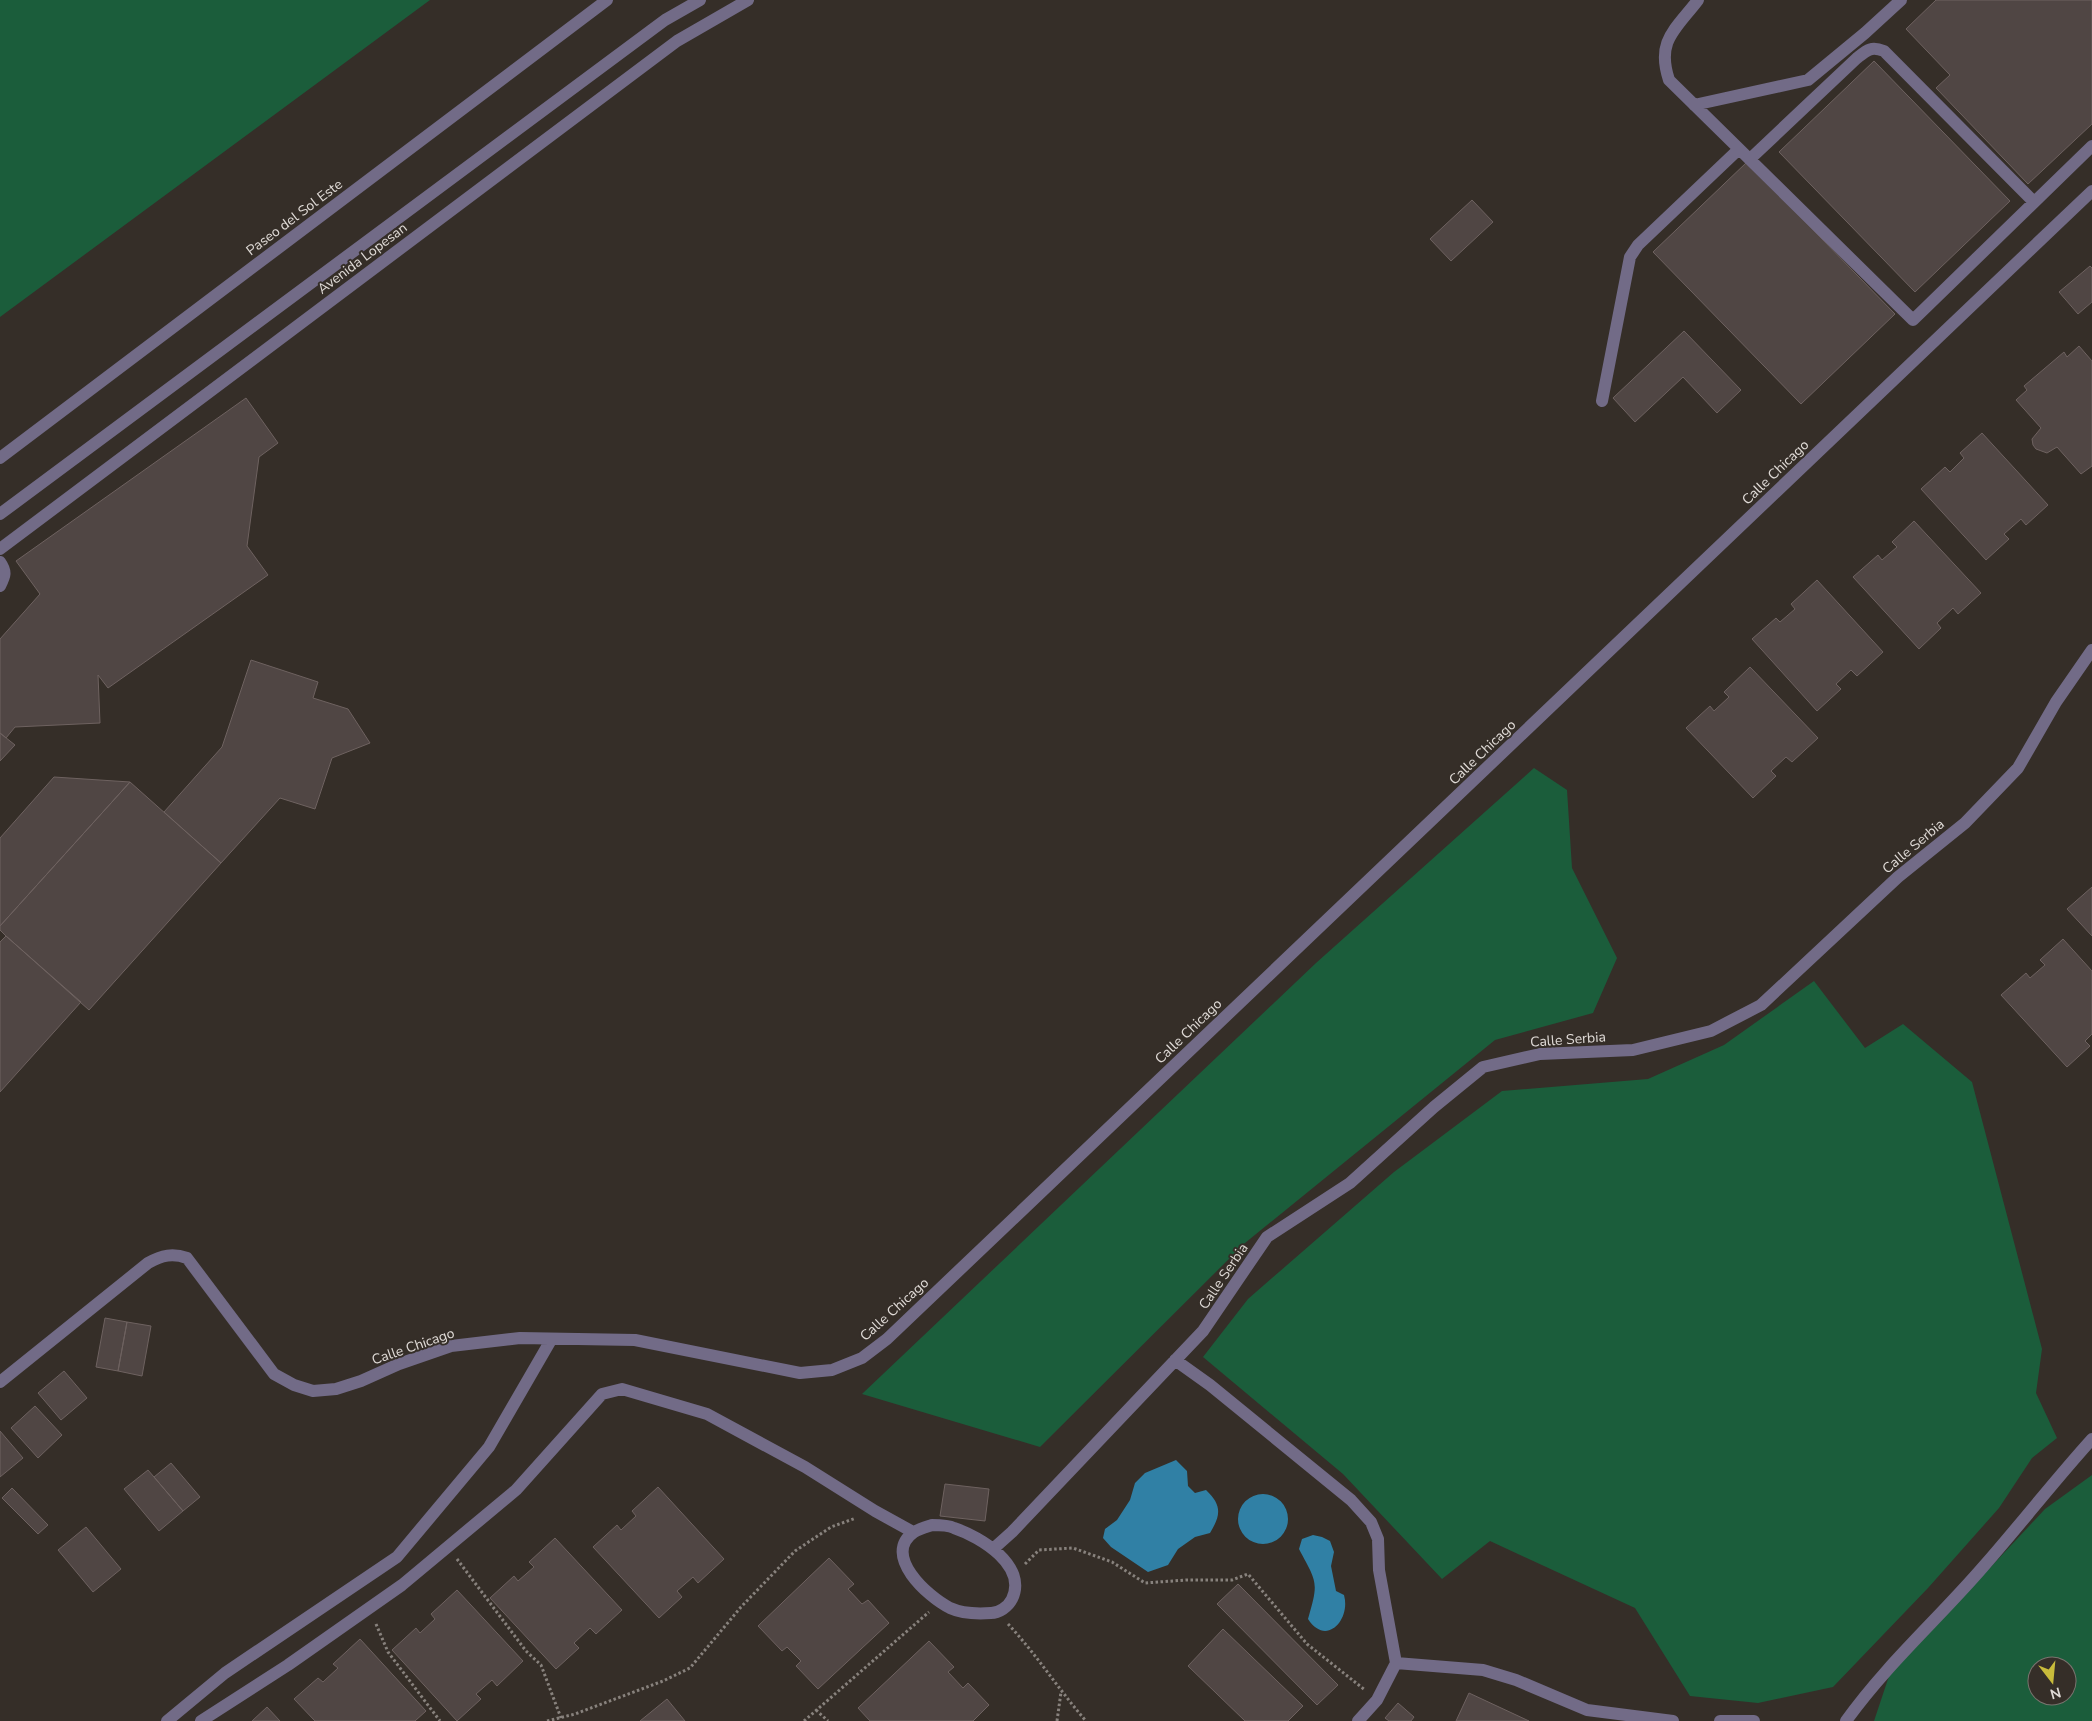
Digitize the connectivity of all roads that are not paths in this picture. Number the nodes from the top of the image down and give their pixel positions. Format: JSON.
{"nodes":[{"id":1,"x":607,"y":0,"type":"edge"},
{"id":2,"x":700,"y":0,"type":"edge"},
{"id":3,"x":748,"y":0,"type":"edge"},
{"id":4,"x":1698,"y":0,"type":"edge"},
{"id":5,"x":1901,"y":0,"type":"edge"},
{"id":6,"x":1694,"y":105,"type":"junction"},
{"id":7,"x":2092,"y":146,"type":"edge"},
{"id":8,"x":1739,"y":149,"type":"junction"},
{"id":9,"x":1750,"y":159,"type":"junction"},
{"id":10,"x":2092,"y":191,"type":"edge"},
{"id":11,"x":2034,"y":202,"type":"junction"},
{"id":12,"x":1602,"y":401,"type":"dead end"},
{"id":13,"x":0,"y":458,"type":"edge"},
{"id":14,"x":0,"y":514,"type":"edge"},
{"id":15,"x":0,"y":549,"type":"edge"},
{"id":16,"x":0,"y":562,"type":"edge"},
{"id":17,"x":0,"y":586,"type":"edge"},
{"id":18,"x":2092,"y":650,"type":"edge"},
{"id":19,"x":551,"y":1340,"type":"junction"},
{"id":20,"x":1175,"y":1360,"type":"junction"},
{"id":21,"x":0,"y":1382,"type":"edge"},
{"id":22,"x":2092,"y":1439,"type":"edge"},
{"id":23,"x":913,"y":1532,"type":"junction"},
{"id":24,"x":993,"y":1549,"type":"junction"},
{"id":25,"x":1396,"y":1663,"type":"junction"},
{"id":26,"x":168,"y":1721,"type":"edge"},
{"id":27,"x":201,"y":1721,"type":"edge"},
{"id":28,"x":1358,"y":1721,"type":"edge"},
{"id":29,"x":1672,"y":1721,"type":"edge"},
{"id":30,"x":1720,"y":1721,"type":"edge"},
{"id":31,"x":1754,"y":1721,"type":"edge"},
{"id":32,"x":1846,"y":1721,"type":"edge"}],
"edges":[{"from":1,"to":13,"type":"street","name":"Paseo del Sol Este"},
{"from":2,"to":14,"type":"street","name":"Avenida Lopesan"},
{"from":3,"to":15,"type":"street","name":"Avenida Lopesan"},
{"from":4,"to":6,"type":"street"},
{"from":5,"to":6,"type":"street"},
{"from":6,"to":8,"type":"street"},
{"from":7,"to":11,"type":"street"},
{"from":8,"to":9,"type":"street"},
{"from":8,"to":12,"type":"street"},
{"from":9,"to":11,"type":"street"},
{"from":9,"to":11,"type":"street"},
{"from":10,"to":19,"type":"street","name":"Calle Chicago"},
{"from":16,"to":17,"type":"street"},
{"from":18,"to":20,"type":"street","name":"Calle Serbia"},
{"from":19,"to":21,"type":"street","name":"Calle Chicago"},
{"from":19,"to":26,"type":"street"},
{"from":20,"to":24,"type":"street","name":"Calle Serbia"},
{"from":20,"to":25,"type":"street"},
{"from":22,"to":32,"type":"street"},
{"from":23,"to":24,"type":"street"},
{"from":23,"to":24,"type":"street"},
{"from":23,"to":27,"type":"street"},
{"from":25,"to":28,"type":"street"},
{"from":25,"to":29,"type":"street"},
{"from":30,"to":31,"type":"street"}]}
